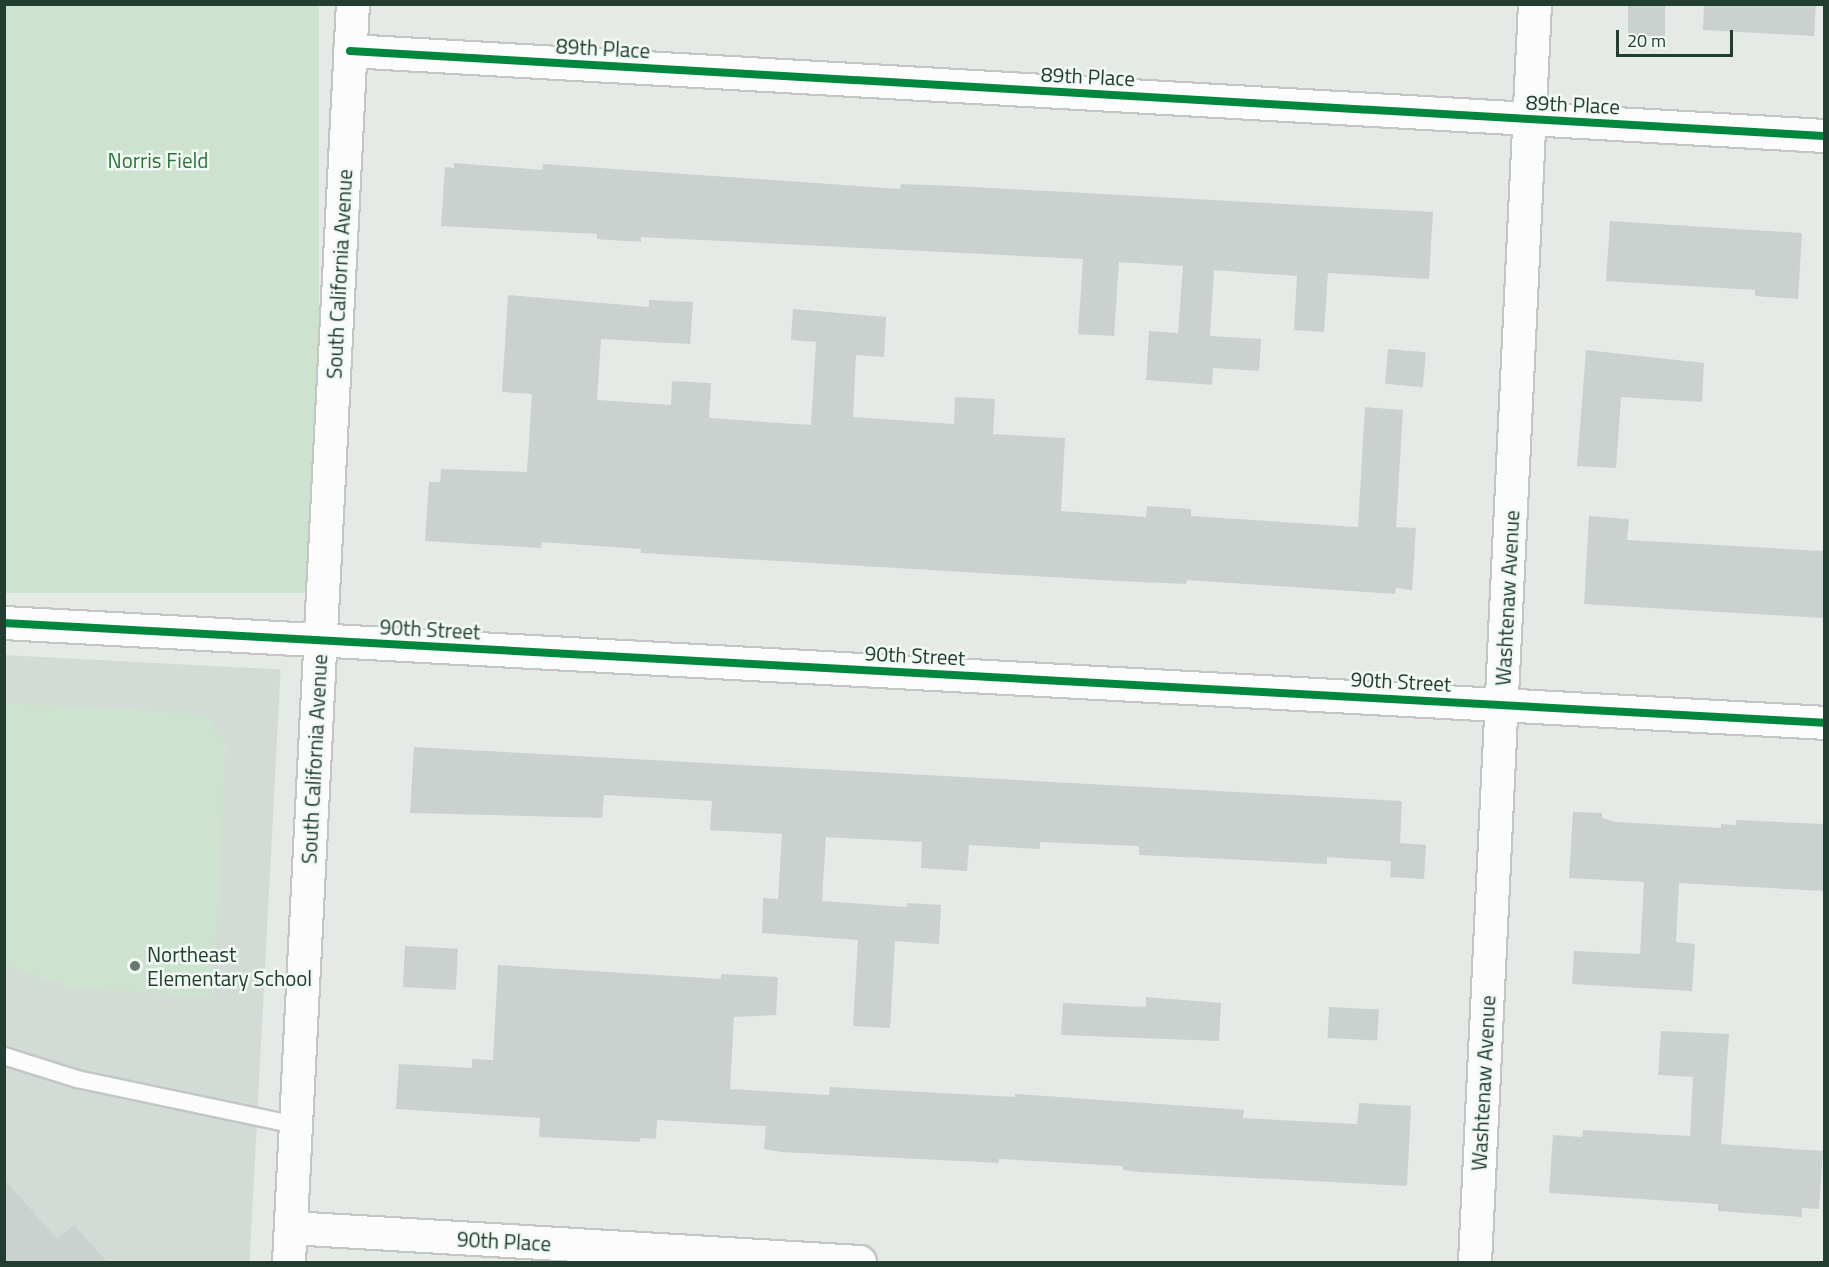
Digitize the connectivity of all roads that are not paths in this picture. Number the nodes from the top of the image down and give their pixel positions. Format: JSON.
{"nodes":[{"id":1,"x":353,"y":4,"type":"edge"},
{"id":2,"x":1535,"y":4,"type":"edge"},
{"id":3,"x":350,"y":51,"type":"junction"},
{"id":4,"x":1530,"y":120,"type":"junction"},
{"id":5,"x":1824,"y":135,"type":"edge"},
{"id":6,"x":4,"y":623,"type":"edge"},
{"id":7,"x":320,"y":641,"type":"junction"},
{"id":8,"x":1502,"y":705,"type":"junction"},
{"id":9,"x":1824,"y":723,"type":"edge"},
{"id":10,"x":4,"y":1056,"type":"edge"},
{"id":11,"x":296,"y":1125,"type":"junction"},
{"id":12,"x":291,"y":1228,"type":"junction"},
{"id":13,"x":289,"y":1263,"type":"edge"},
{"id":14,"x":860,"y":1263,"type":"edge"},
{"id":15,"x":1475,"y":1263,"type":"edge"}],
"edges":[{"from":1,"to":3,"type":"street","name":"South California Avenue"},
{"from":2,"to":4,"type":"street","name":"Washtenaw Avenue"},
{"from":3,"to":4,"type":"street","name":"89th Place"},
{"from":3,"to":7,"type":"street","name":"South California Avenue"},
{"from":4,"to":5,"type":"street","name":"89th Place"},
{"from":4,"to":8,"type":"street","name":"Washtenaw Avenue"},
{"from":6,"to":7,"type":"street","name":"90th Street"},
{"from":7,"to":8,"type":"street","name":"90th Street"},
{"from":7,"to":11,"type":"street","name":"South California Avenue"},
{"from":8,"to":9,"type":"street","name":"90th Street"},
{"from":8,"to":15,"type":"street","name":"Washtenaw Avenue"},
{"from":10,"to":11,"type":"lane"},
{"from":11,"to":12,"type":"street","name":"South California Avenue"},
{"from":12,"to":13,"type":"street","name":"South California Avenue"},
{"from":12,"to":14,"type":"street","name":"90th Place"}]}
